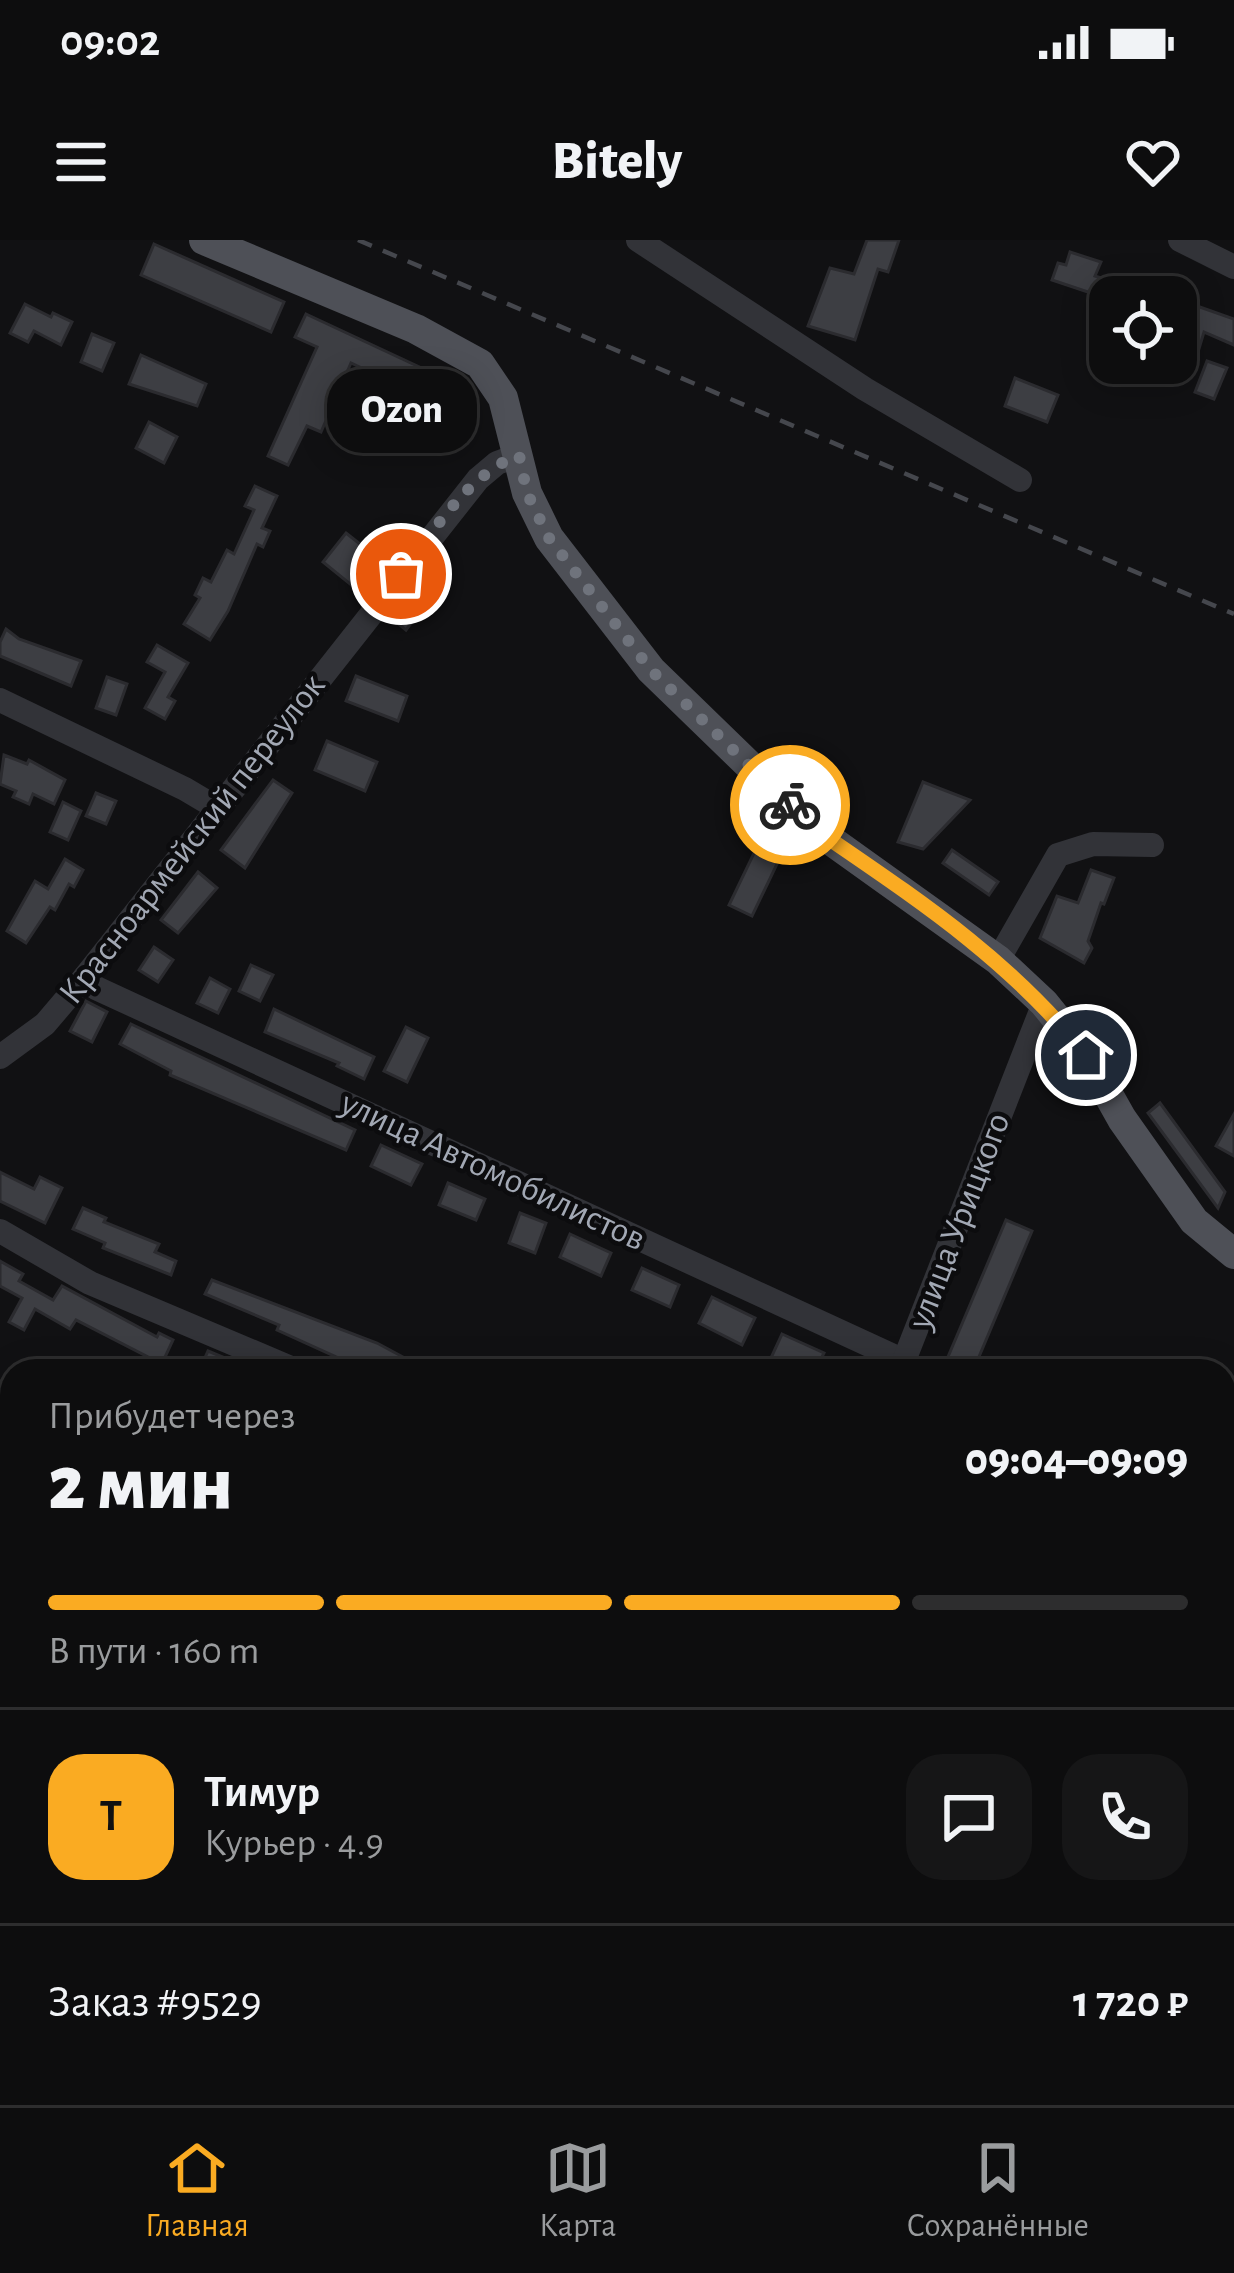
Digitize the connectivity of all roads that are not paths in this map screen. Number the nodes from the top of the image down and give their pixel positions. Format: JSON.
{"nodes":[{"id":1,"x":204,"y":240,"type":"edge"},
{"id":2,"x":638,"y":240,"type":"edge"},
{"id":3,"x":1180,"y":240,"type":"edge"},
{"id":4,"x":1234,"y":267,"type":"edge"},
{"id":5,"x":519,"y":455,"type":"junction"},
{"id":6,"x":1020,"y":480,"type":"dead end"},
{"id":7,"x":0,"y":700,"type":"edge"},
{"id":8,"x":217,"y":808,"type":"junction"},
{"id":9,"x":1152,"y":845,"type":"dead end"},
{"id":10,"x":998,"y":960,"type":"junction"},
{"id":11,"x":85,"y":977,"type":"junction"},
{"id":12,"x":1044,"y":1004,"type":"junction"},
{"id":13,"x":0,"y":1057,"type":"edge"},
{"id":14,"x":0,"y":1231,"type":"edge"},
{"id":15,"x":1234,"y":1254,"type":"edge"},
{"id":16,"x":270,"y":1359,"type":"edge"},
{"id":17,"x":887,"y":1359,"type":"edge"},
{"id":18,"x":905,"y":1359,"type":"edge"}],
"edges":[{"from":1,"to":5,"type":"main road"},
{"from":2,"to":6,"type":"street"},
{"from":3,"to":4,"type":"street"},
{"from":5,"to":8,"type":"street","name":"Красноармейский переулок"},
{"from":5,"to":10,"type":"main road"},
{"from":7,"to":8,"type":"street"},
{"from":8,"to":11,"type":"street","name":"Красноармейский переулок"},
{"from":9,"to":10,"type":"street"},
{"from":10,"to":12,"type":"main road"},
{"from":11,"to":13,"type":"street","name":"Красноармейский переулок"},
{"from":11,"to":17,"type":"street","name":"улица Автомобилистов"},
{"from":12,"to":15,"type":"main road"},
{"from":12,"to":18,"type":"street","name":"улица Урицкого"},
{"from":14,"to":16,"type":"street"}]}
